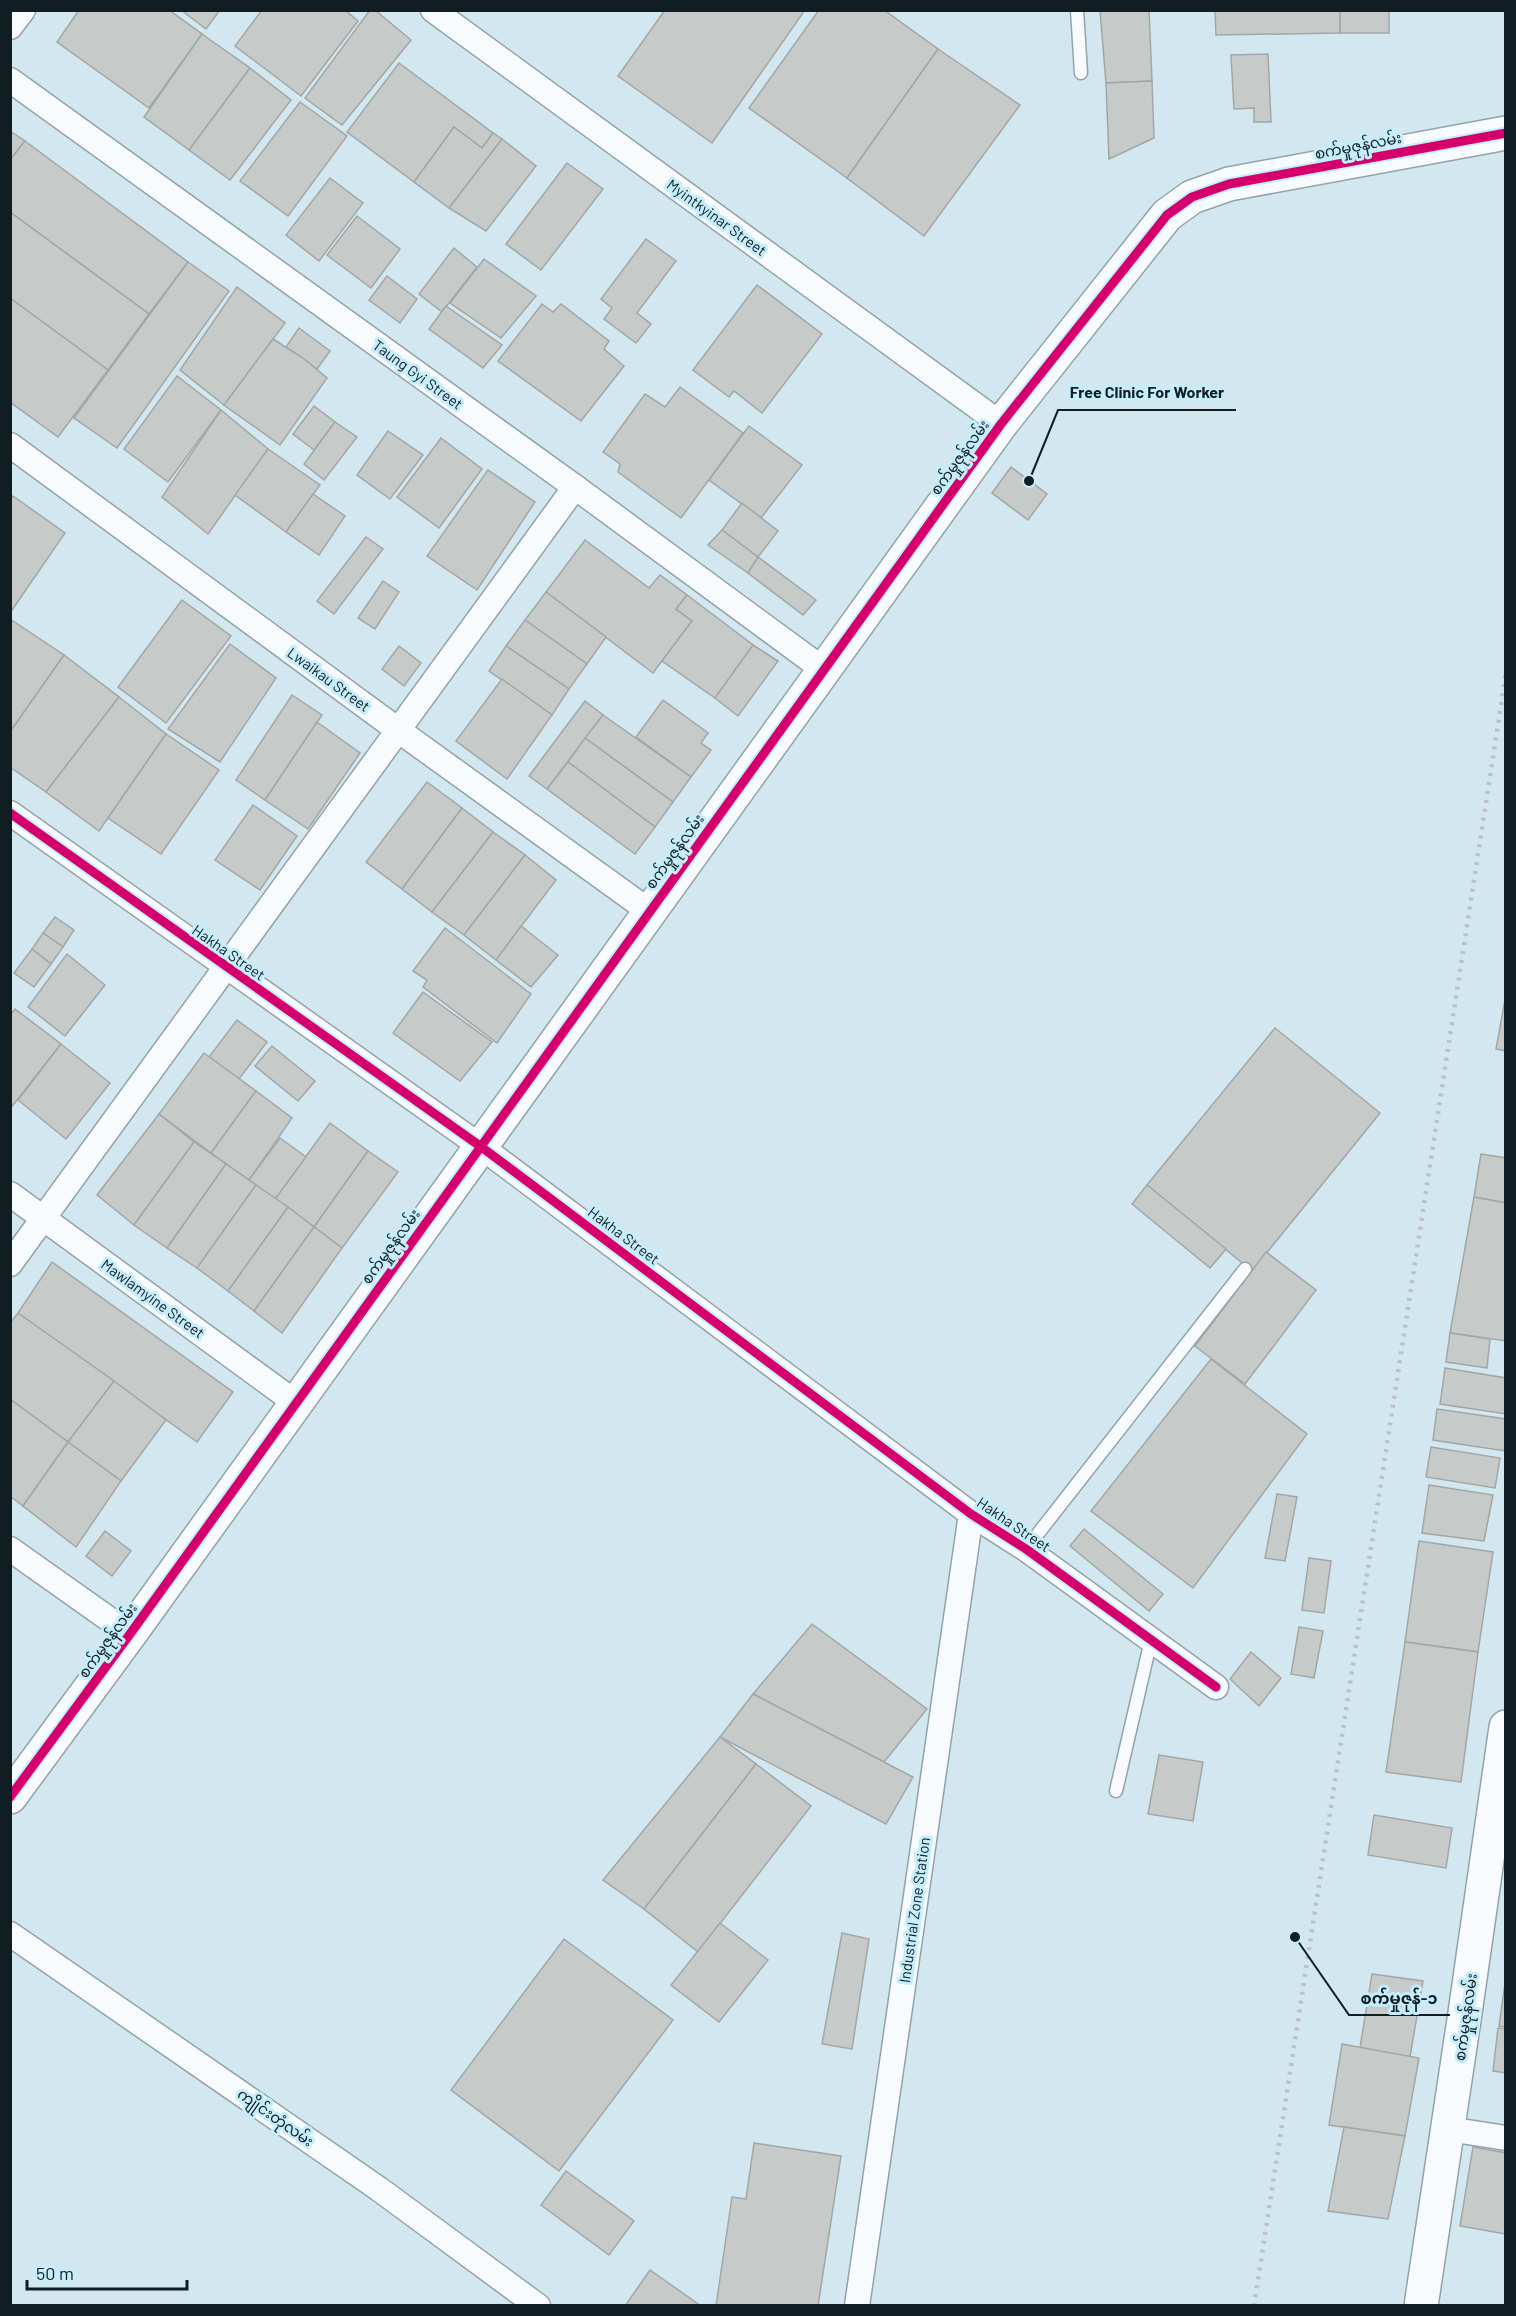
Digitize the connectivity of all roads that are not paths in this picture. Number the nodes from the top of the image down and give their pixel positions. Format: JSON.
{"nodes":[{"id":1,"x":23,"y":10,"type":"edge"},
{"id":2,"x":433,"y":10,"type":"edge"},
{"id":3,"x":1077,"y":10,"type":"edge"},
{"id":4,"x":10,"y":27,"type":"edge"},
{"id":5,"x":1081,"y":73,"type":"dead end"},
{"id":6,"x":10,"y":80,"type":"edge"},
{"id":7,"x":1506,"y":133,"type":"edge"},
{"id":8,"x":1001,"y":424,"type":"junction"},
{"id":9,"x":10,"y":445,"type":"edge"},
{"id":10,"x":575,"y":487,"type":"junction"},
{"id":11,"x":824,"y":670,"type":"junction"},
{"id":12,"x":398,"y":730,"type":"junction"},
{"id":13,"x":10,"y":813,"type":"edge"},
{"id":14,"x":650,"y":911,"type":"junction"},
{"id":15,"x":225,"y":968,"type":"junction"},
{"id":16,"x":480,"y":1146,"type":"junction"},
{"id":17,"x":10,"y":1194,"type":"edge"},
{"id":18,"x":43,"y":1218,"type":"junction"},
{"id":19,"x":10,"y":1264,"type":"edge"},
{"id":20,"x":1245,"y":1269,"type":"dead end"},
{"id":21,"x":296,"y":1403,"type":"junction"},
{"id":22,"x":971,"y":1514,"type":"junction"},
{"id":23,"x":10,"y":1549,"type":"edge"},
{"id":24,"x":1026,"y":1549,"type":"junction"},
{"id":25,"x":130,"y":1634,"type":"junction"},
{"id":26,"x":1151,"y":1640,"type":"junction"},
{"id":27,"x":1216,"y":1686,"type":"dead end"},
{"id":28,"x":1506,"y":1727,"type":"edge"},
{"id":29,"x":1116,"y":1791,"type":"dead end"},
{"id":30,"x":10,"y":1797,"type":"edge"},
{"id":31,"x":10,"y":1934,"type":"edge"},
{"id":32,"x":1448,"y":2129,"type":"junction"},
{"id":33,"x":1506,"y":2138,"type":"edge"},
{"id":34,"x":537,"y":2306,"type":"edge"},
{"id":35,"x":858,"y":2306,"type":"edge"},
{"id":36,"x":1421,"y":2306,"type":"edge"}],
"edges":[{"from":1,"to":4,"type":"street"},
{"from":2,"to":8,"type":"street","name":"Myintkyinar Street"},
{"from":3,"to":5,"type":"lane"},
{"from":6,"to":10,"type":"street","name":"Taung Gyi Street"},
{"from":7,"to":8,"type":"street","name":"စက်မှုဇုန်လမ်း"},
{"from":8,"to":11,"type":"street","name":"စက်မှုဇုန်လမ်း"},
{"from":9,"to":12,"type":"street","name":"Lwaikau Street"},
{"from":10,"to":11,"type":"street","name":"Taung Gyi Street"},
{"from":10,"to":12,"type":"street"},
{"from":11,"to":14,"type":"street","name":"စက်မှုဇုန်လမ်း"},
{"from":12,"to":14,"type":"street","name":"Lwaikau Street"},
{"from":12,"to":15,"type":"street"},
{"from":13,"to":15,"type":"street","name":"Hakha Street"},
{"from":14,"to":16,"type":"street","name":"စက်မှုဇုန်လမ်း"},
{"from":15,"to":16,"type":"street","name":"Hakha Street"},
{"from":15,"to":18,"type":"street"},
{"from":16,"to":21,"type":"street","name":"စက်မှုဇုန်လမ်း"},
{"from":16,"to":22,"type":"street","name":"Hakha Street"},
{"from":17,"to":18,"type":"street","name":"Mawlamyine Street"},
{"from":18,"to":19,"type":"street"},
{"from":18,"to":21,"type":"street","name":"Mawlamyine Street"},
{"from":20,"to":24,"type":"lane"},
{"from":21,"to":25,"type":"street","name":"စက်မှုဇုန်လမ်း"},
{"from":22,"to":24,"type":"street","name":"Hakha Street"},
{"from":22,"to":35,"type":"street","name":"Industrial Zone Station"},
{"from":23,"to":25,"type":"street"},
{"from":24,"to":26,"type":"street","name":"Hakha Street"},
{"from":25,"to":30,"type":"street","name":"စက်မှုဇုန်လမ်း"},
{"from":26,"to":27,"type":"street","name":"Hakha Street"},
{"from":26,"to":29,"type":"lane"},
{"from":28,"to":32,"type":"street","name":"စက်မှုဇုန်လမ်း"},
{"from":31,"to":34,"type":"street","name":"ကျိုင်းတုံလမ်း"},
{"from":32,"to":33,"type":"street"},
{"from":32,"to":36,"type":"street","name":"စက်မှုဇုန်လမ်း"}]}
